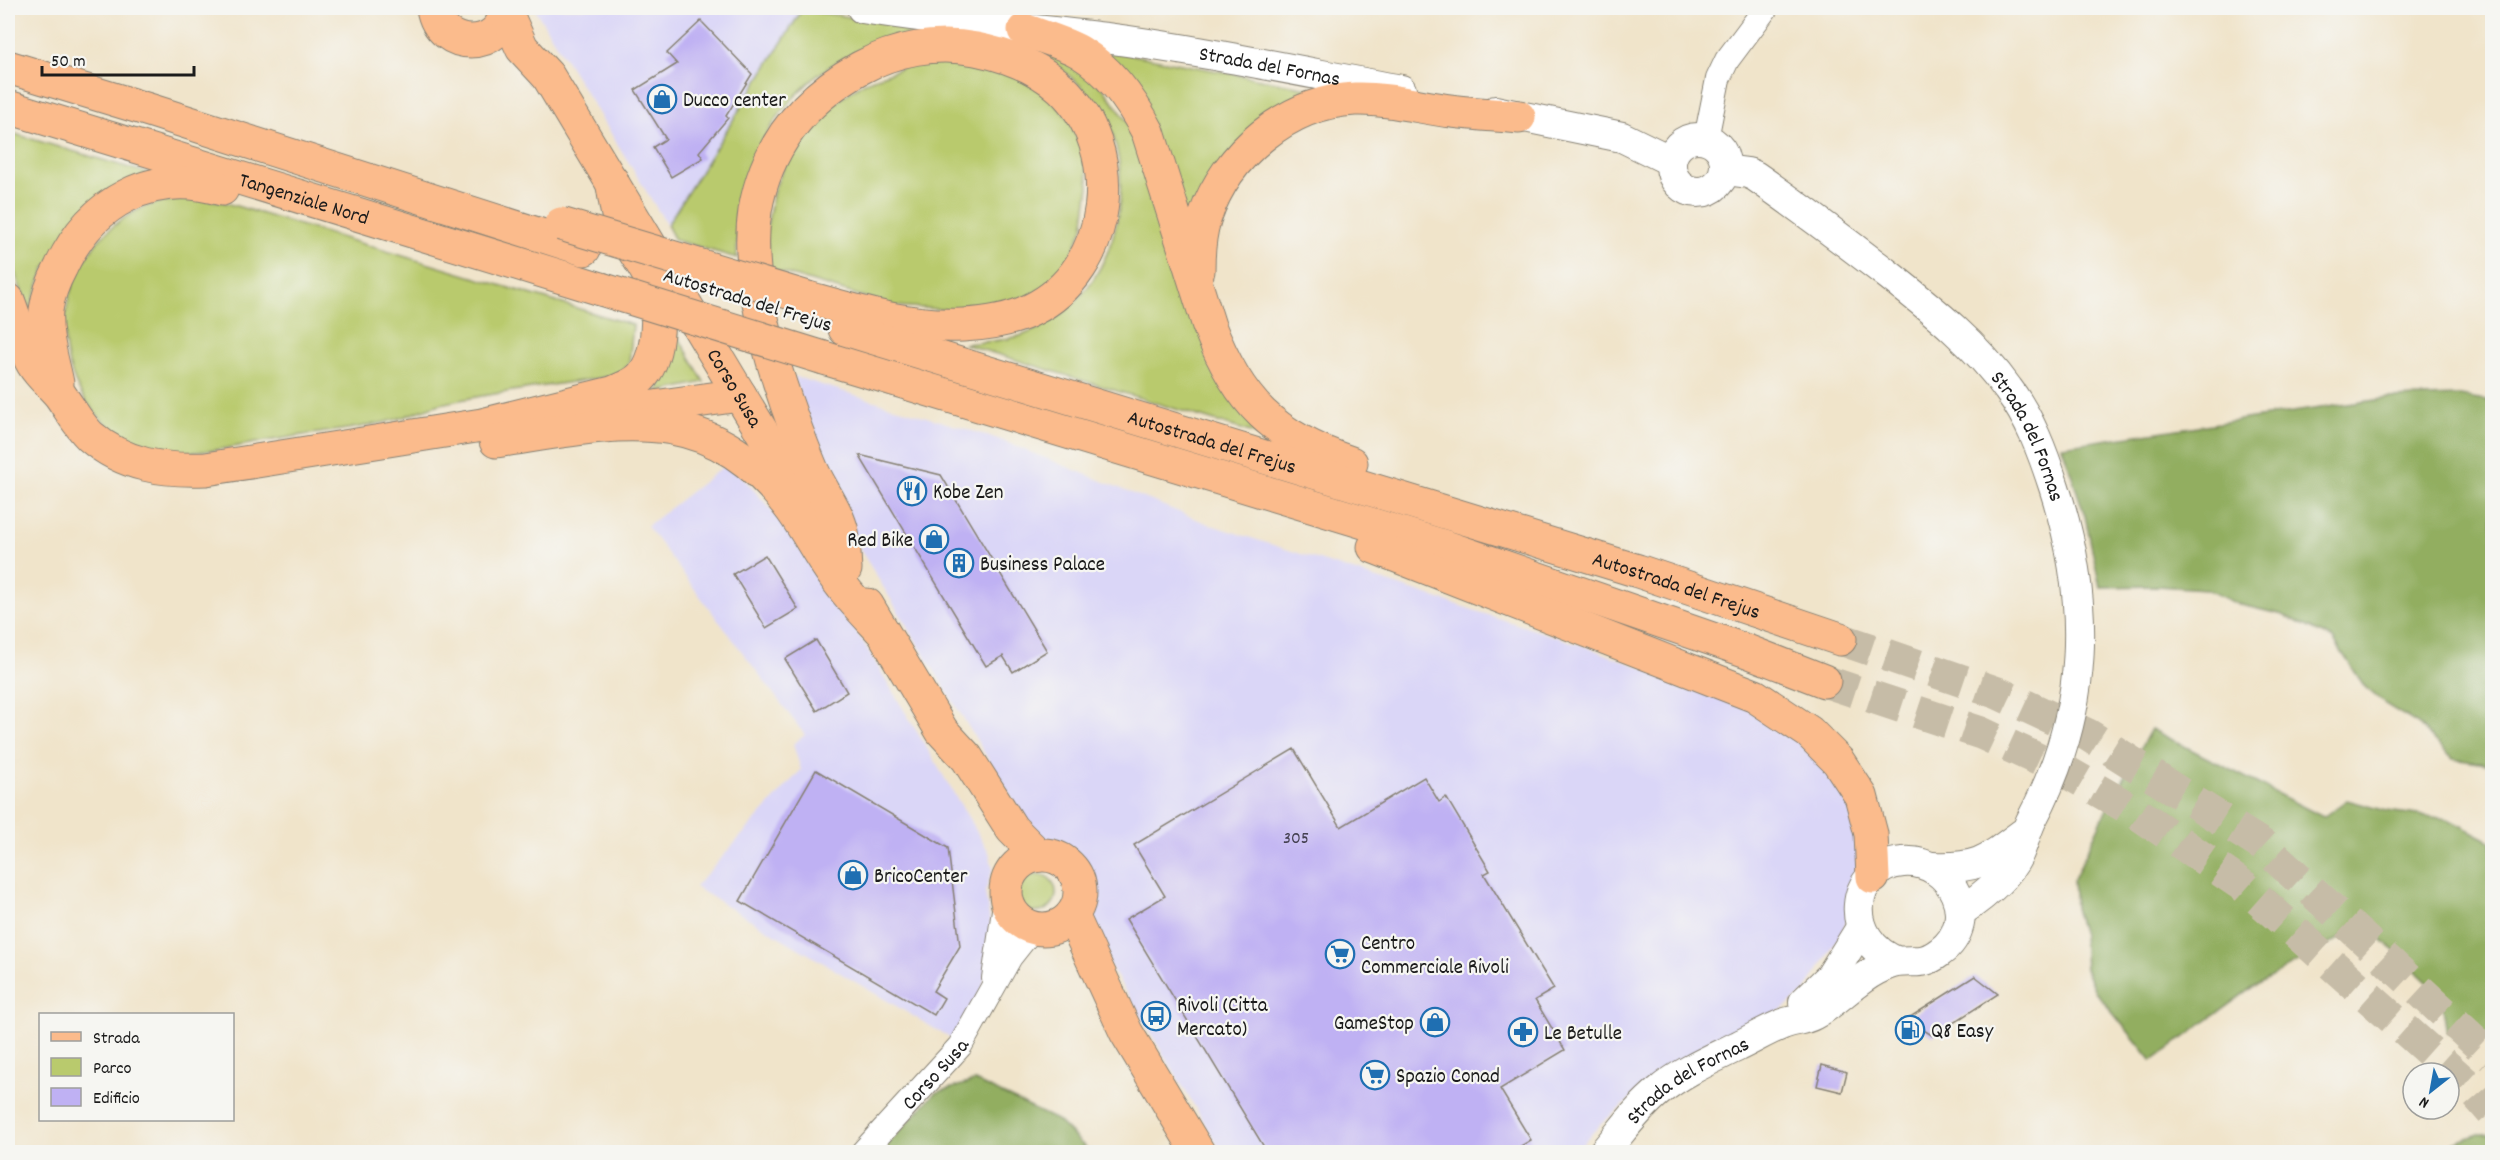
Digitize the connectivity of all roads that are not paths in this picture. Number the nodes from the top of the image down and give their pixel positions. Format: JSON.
{"nodes":[{"id":1,"x":433,"y":8,"type":"edge"},
{"id":2,"x":862,"y":8,"type":"edge"},
{"id":3,"x":1766,"y":8,"type":"edge"},
{"id":4,"x":506,"y":10,"type":"edge"},
{"id":5,"x":1024,"y":30,"type":"junction"},
{"id":6,"x":484,"y":39,"type":"junction"},
{"id":7,"x":8,"y":46,"type":"edge"},
{"id":8,"x":522,"y":48,"type":"junction"},
{"id":9,"x":8,"y":67,"type":"edge"},
{"id":10,"x":8,"y":107,"type":"edge"},
{"id":11,"x":149,"y":110,"type":"junction"},
{"id":12,"x":1519,"y":117,"type":"junction"},
{"id":13,"x":1706,"y":139,"type":"junction"},
{"id":14,"x":1671,"y":161,"type":"junction"},
{"id":15,"x":1725,"y":170,"type":"junction"},
{"id":16,"x":612,"y":181,"type":"junction"},
{"id":17,"x":475,"y":213,"type":"junction"},
{"id":18,"x":424,"y":234,"type":"junction"},
{"id":19,"x":584,"y":249,"type":"joint"},
{"id":20,"x":1197,"y":288,"type":"junction"},
{"id":21,"x":601,"y":289,"type":"joint"},
{"id":22,"x":8,"y":300,"type":"edge"},
{"id":23,"x":810,"y":309,"type":"junction"},
{"id":24,"x":59,"y":395,"type":"junction"},
{"id":25,"x":740,"y":395,"type":"junction"},
{"id":26,"x":482,"y":425,"type":"junction"},
{"id":27,"x":329,"y":450,"type":"junction"},
{"id":28,"x":1232,"y":481,"type":"junction"},
{"id":29,"x":845,"y":569,"type":"junction"},
{"id":30,"x":1638,"y":571,"type":"junction"},
{"id":31,"x":881,"y":630,"type":"junction"},
{"id":32,"x":1840,"y":639,"type":"tunnel mouth"},
{"id":33,"x":1824,"y":681,"type":"tunnel mouth"},
{"id":34,"x":942,"y":731,"type":"junction"},
{"id":35,"x":2026,"y":831,"type":"junction"},
{"id":36,"x":1038,"y":855,"type":"junction"},
{"id":37,"x":1932,"y":867,"type":"junction"},
{"id":38,"x":1873,"y":877,"type":"junction"},
{"id":39,"x":1007,"y":887,"type":"junction"},
{"id":40,"x":1960,"y":912,"type":"junction"},
{"id":41,"x":1051,"y":924,"type":"junction"},
{"id":42,"x":1861,"y":928,"type":"junction"},
{"id":43,"x":1898,"y":962,"type":"junction"},
{"id":44,"x":994,"y":984,"type":"junction"},
{"id":45,"x":1784,"y":1023,"type":"junction"},
{"id":46,"x":863,"y":1152,"type":"edge"},
{"id":47,"x":1198,"y":1152,"type":"edge"},
{"id":48,"x":1604,"y":1152,"type":"edge"}],
"edges":[{"from":1,"to":6,"type":"main road"},
{"from":2,"to":5,"type":"street","name":"Strada del Fornas"},
{"from":3,"to":13,"type":"street"},
{"from":4,"to":6,"type":"main road"},
{"from":4,"to":8,"type":"main road","name":"Corso Susa"},
{"from":5,"to":12,"type":"street","name":"Strada del Fornas"},
{"from":5,"to":20,"type":"main road"},
{"from":6,"to":8,"type":"main road"},
{"from":7,"to":11,"type":"main road"},
{"from":8,"to":16,"type":"main road","name":"Corso Susa"},
{"from":9,"to":11,"type":"main road","name":"Tangenziale Nord"},
{"from":10,"to":18,"type":"main road","name":"Tangenziale Nord"},
{"from":11,"to":17,"type":"main road","name":"Tangenziale Nord"},
{"from":12,"to":14,"type":"street","name":"Strada del Fornas"},
{"from":12,"to":20,"type":"main road"},
{"from":13,"to":14,"type":"street"},
{"from":13,"to":15,"type":"street"},
{"from":14,"to":15,"type":"street"},
{"from":15,"to":35,"type":"street","name":"Strada del Fornas"},
{"from":16,"to":25,"type":"main road","name":"Corso Susa"},
{"from":16,"to":26,"type":"main road"},
{"from":17,"to":19,"type":"main road","name":"Tangenziale Nord"},
{"from":17,"to":23,"type":"main road","bridge":true},
{"from":18,"to":21,"type":"main road","name":"Tangenziale Nord"},
{"from":18,"to":24,"type":"main road"},
{"from":19,"to":23,"type":"main road","name":"Autostrada del Frejus"},
{"from":20,"to":30,"type":"main road"},
{"from":21,"to":28,"type":"main road","name":"Autostrada del Frejus","bridge":true},
{"from":22,"to":24,"type":"main road"},
{"from":23,"to":29,"type":"main road"},
{"from":23,"to":30,"type":"main road","name":"Autostrada del Frejus"},
{"from":24,"to":27,"type":"main road"},
{"from":25,"to":26,"type":"main road"},
{"from":25,"to":29,"type":"main road","name":"Corso Susa"},
{"from":26,"to":27,"type":"main road"},
{"from":27,"to":31,"type":"main road"},
{"from":28,"to":33,"type":"main road","name":"Autostrada del Frejus"},
{"from":28,"to":38,"type":"main road"},
{"from":29,"to":31,"type":"main road","name":"Corso Susa"},
{"from":30,"to":32,"type":"main road","name":"Autostrada del Frejus"},
{"from":31,"to":34,"type":"main road","name":"Corso Susa"},
{"from":34,"to":36,"type":"main road","name":"Corso Susa"},
{"from":34,"to":39,"type":"main road","name":"Corso Susa"},
{"from":35,"to":37,"type":"street","name":"Strada del Fornas"},
{"from":35,"to":40,"type":"street","name":"Strada del Fornas"},
{"from":36,"to":39,"type":"main road"},
{"from":36,"to":41,"type":"main road"},
{"from":37,"to":38,"type":"street"},
{"from":37,"to":40,"type":"street"},
{"from":38,"to":42,"type":"street"},
{"from":39,"to":41,"type":"main road"},
{"from":39,"to":44,"type":"street","name":"Corso Susa"},
{"from":40,"to":43,"type":"street"},
{"from":41,"to":44,"type":"street","name":"Corso Susa"},
{"from":41,"to":47,"type":"main road"},
{"from":42,"to":43,"type":"street"},
{"from":42,"to":45,"type":"street","name":"Strada del Fornas"},
{"from":43,"to":45,"type":"street","name":"Strada del Fornas"},
{"from":44,"to":46,"type":"street","name":"Corso Susa"},
{"from":45,"to":48,"type":"street","name":"Strada del Fornas"}]}
